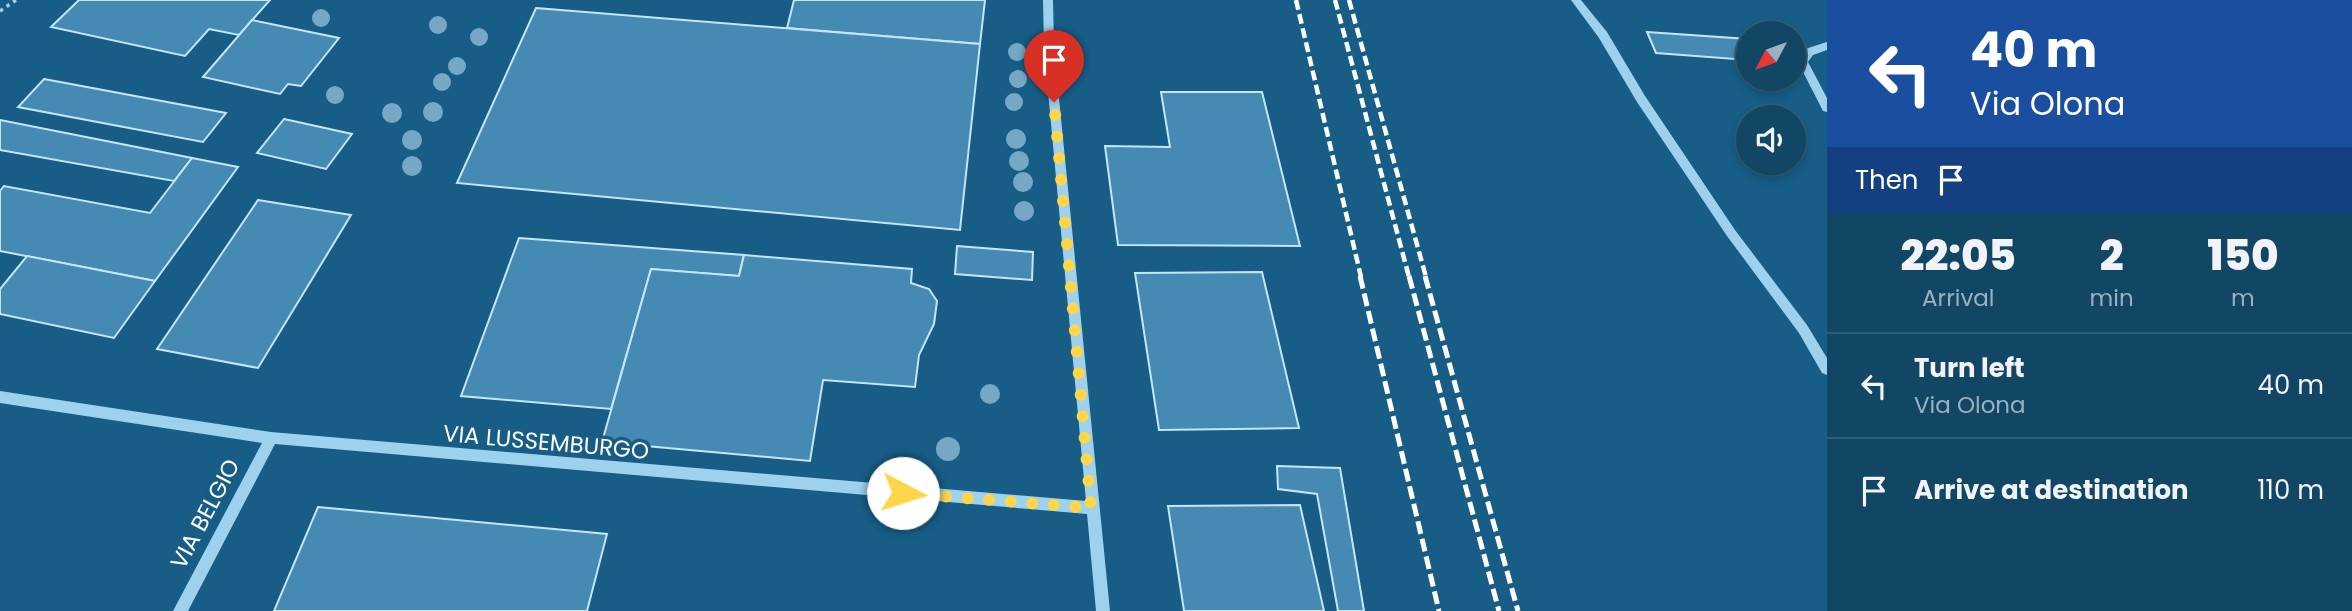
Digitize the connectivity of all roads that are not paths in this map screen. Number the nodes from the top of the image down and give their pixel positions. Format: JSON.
{"nodes":[{"id":1,"x":1048,"y":0,"type":"edge"},
{"id":2,"x":1576,"y":0,"type":"edge"},
{"id":3,"x":1827,"y":46,"type":"edge"},
{"id":4,"x":1827,"y":108,"type":"edge"},
{"id":5,"x":1827,"y":369,"type":"edge"},
{"id":6,"x":0,"y":397,"type":"edge"},
{"id":7,"x":271,"y":438,"type":"junction"},
{"id":8,"x":1091,"y":508,"type":"junction"},
{"id":9,"x":180,"y":611,"type":"edge"},
{"id":10,"x":1103,"y":611,"type":"edge"}],
"edges":[{"from":1,"to":8,"type":"street"},
{"from":2,"to":5,"type":"street"},
{"from":3,"to":4,"type":"street"},
{"from":6,"to":7,"type":"street","name":"VIA LUSSEMBURGO"},
{"from":7,"to":8,"type":"street","name":"VIA LUSSEMBURGO"},
{"from":7,"to":9,"type":"street","name":"VIA BELGIO"},
{"from":8,"to":10,"type":"street"}]}
